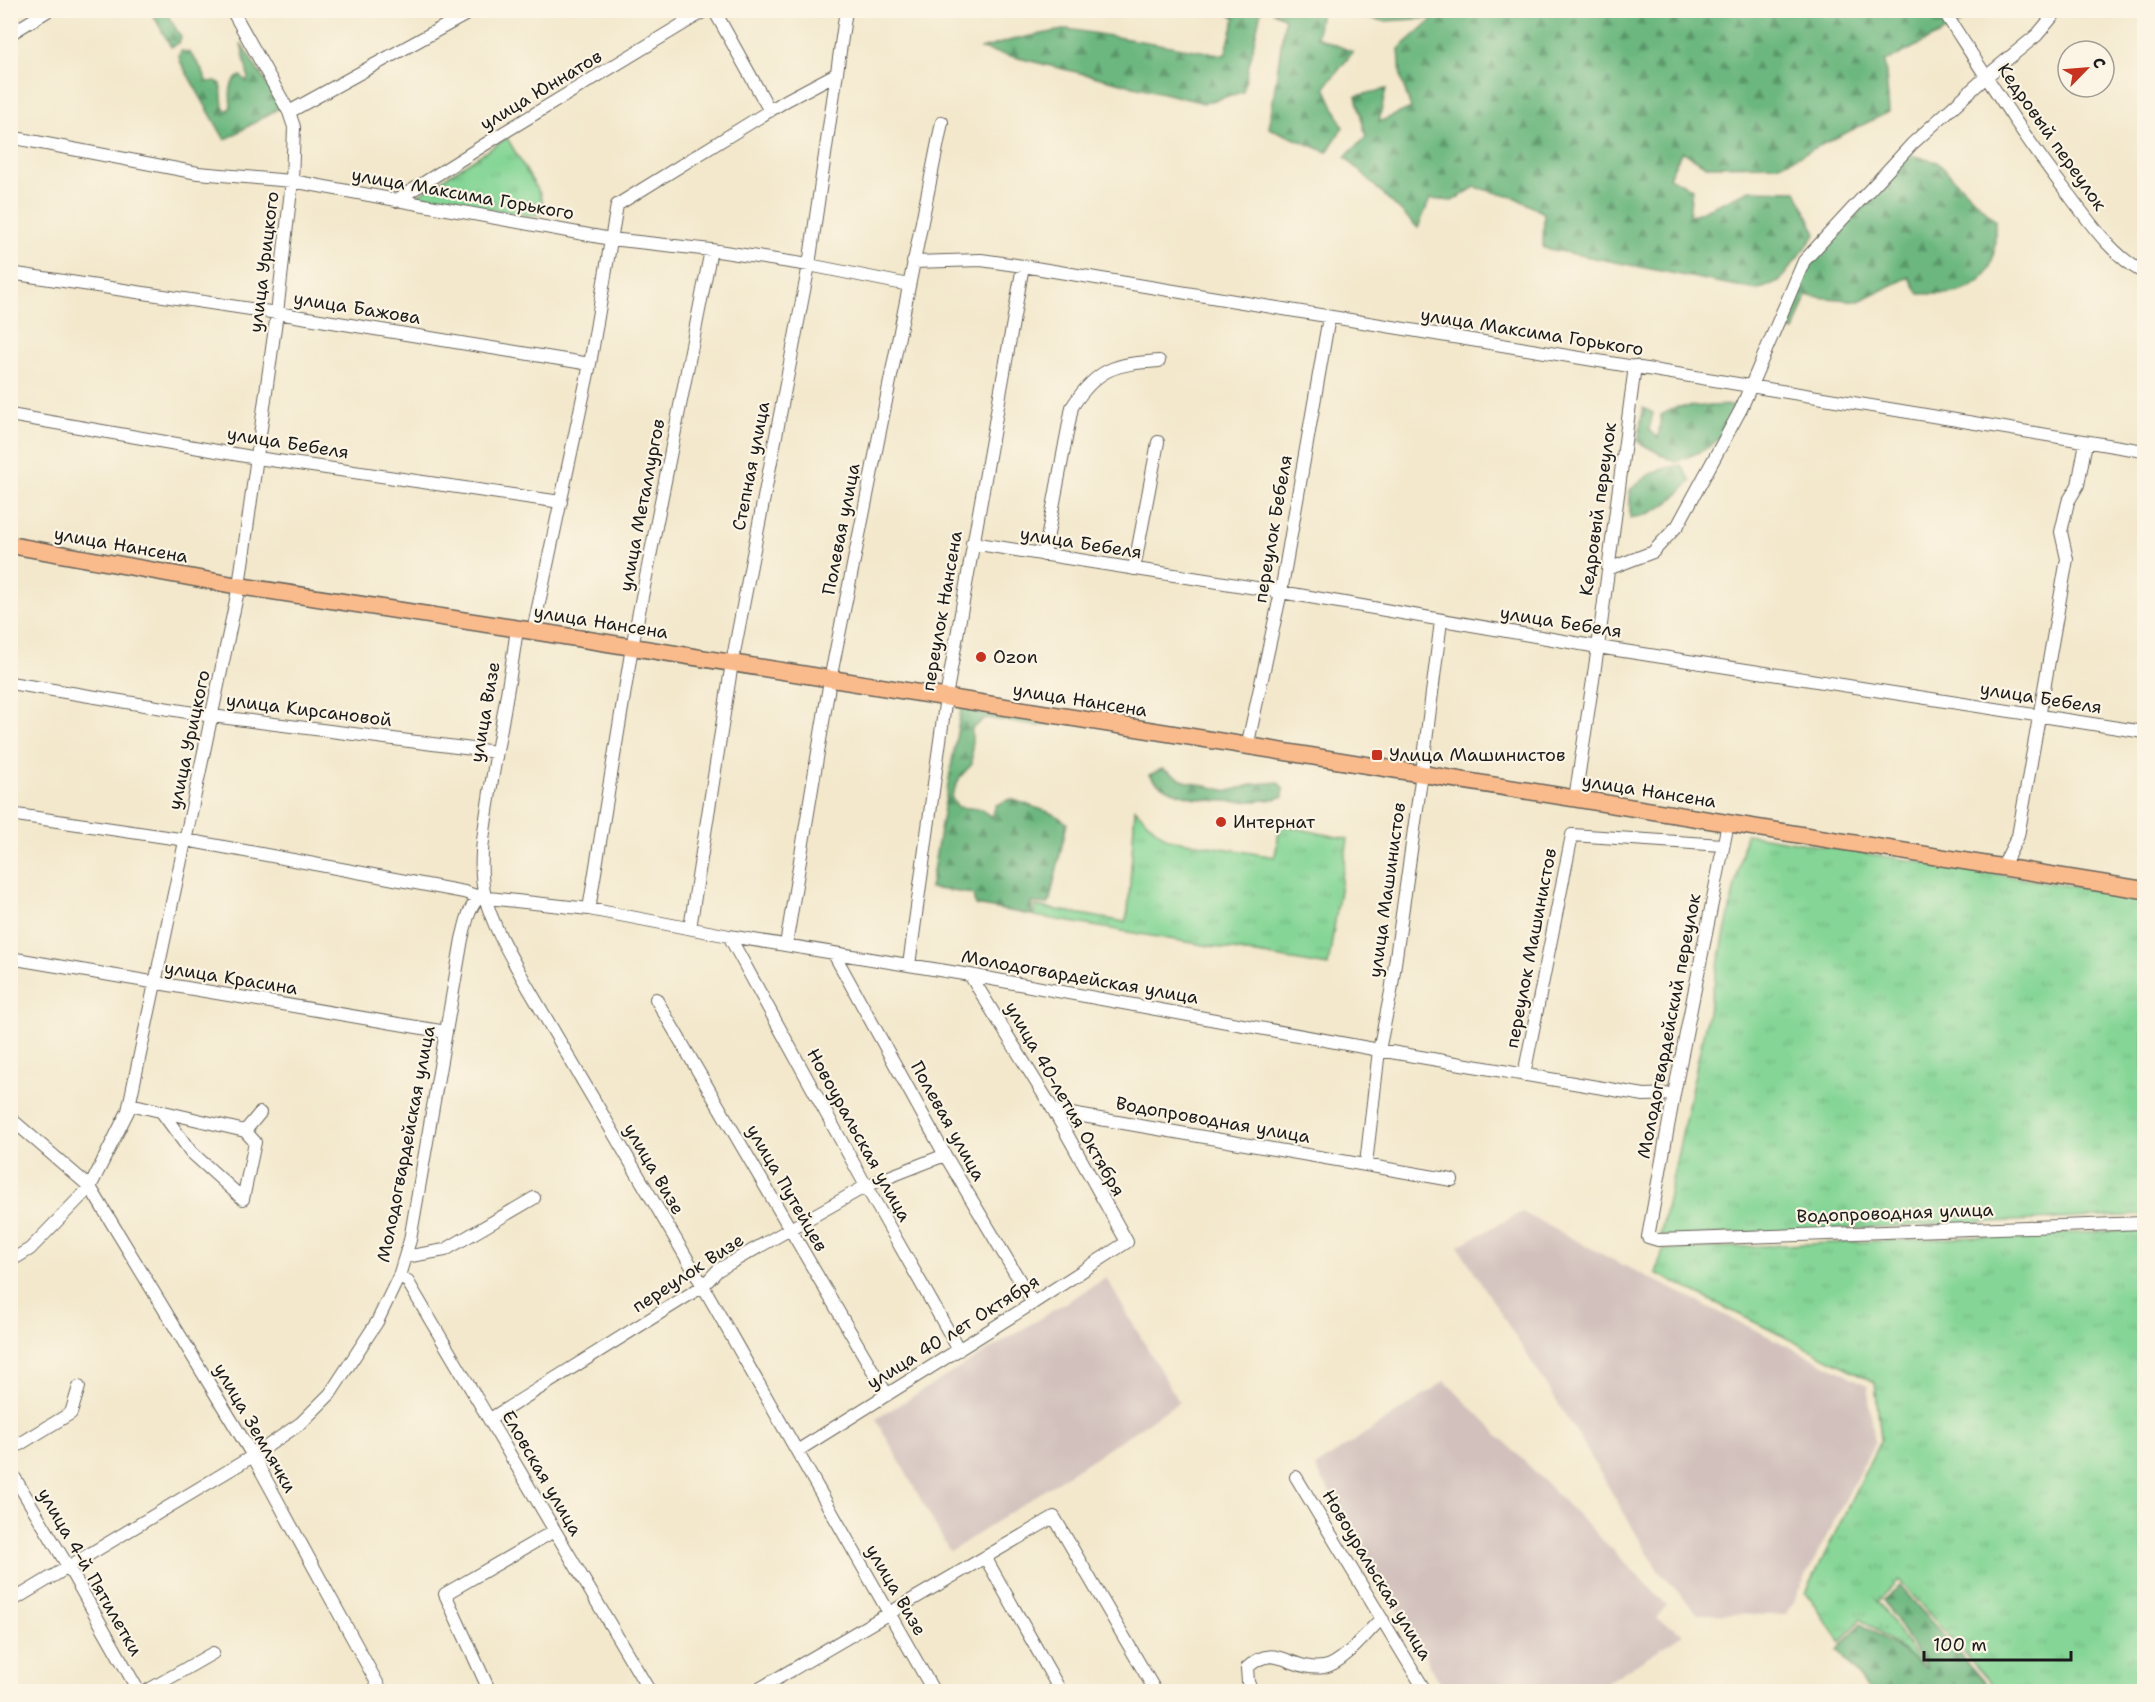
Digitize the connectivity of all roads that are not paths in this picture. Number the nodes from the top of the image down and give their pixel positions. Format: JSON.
{"nodes":[{"id":1,"x":49,"y":10,"type":"edge"},
{"id":2,"x":474,"y":10,"type":"edge"},
{"id":3,"x":706,"y":10,"type":"edge"},
{"id":4,"x":714,"y":10,"type":"edge"},
{"id":5,"x":846,"y":10,"type":"edge"},
{"id":6,"x":1942,"y":10,"type":"edge"},
{"id":7,"x":2058,"y":10,"type":"edge"},
{"id":8,"x":233,"y":11,"type":"edge"},
{"id":9,"x":10,"y":34,"type":"edge"},
{"id":10,"x":836,"y":74,"type":"junction"},
{"id":11,"x":1987,"y":76,"type":"junction"},
{"id":12,"x":770,"y":111,"type":"junction"},
{"id":13,"x":289,"y":112,"type":"junction"},
{"id":14,"x":942,"y":122,"type":"dead end"},
{"id":15,"x":10,"y":137,"type":"edge"},
{"id":16,"x":292,"y":181,"type":"junction"},
{"id":17,"x":395,"y":201,"type":"junction"},
{"id":18,"x":611,"y":239,"type":"junction"},
{"id":19,"x":711,"y":250,"type":"junction"},
{"id":20,"x":913,"y":262,"type":"junction"},
{"id":21,"x":809,"y":265,"type":"junction"},
{"id":22,"x":1023,"y":266,"type":"junction"},
{"id":23,"x":10,"y":273,"type":"edge"},
{"id":24,"x":2145,"y":273,"type":"edge"},
{"id":25,"x":909,"y":285,"type":"junction"},
{"id":26,"x":277,"y":313,"type":"junction"},
{"id":27,"x":1329,"y":317,"type":"junction"},
{"id":28,"x":1159,"y":361,"type":"dead end"},
{"id":29,"x":590,"y":364,"type":"junction"},
{"id":30,"x":1635,"y":366,"type":"junction"},
{"id":31,"x":1752,"y":386,"type":"junction"},
{"id":32,"x":10,"y":416,"type":"edge"},
{"id":33,"x":1158,"y":442,"type":"dead end"},
{"id":34,"x":2086,"y":442,"type":"junction"},
{"id":35,"x":2145,"y":451,"type":"edge"},
{"id":36,"x":257,"y":458,"type":"junction"},
{"id":37,"x":561,"y":502,"type":"junction"},
{"id":38,"x":972,"y":543,"type":"junction"},
{"id":39,"x":10,"y":545,"type":"edge"},
{"id":40,"x":1044,"y":555,"type":"junction"},
{"id":41,"x":1134,"y":569,"type":"junction"},
{"id":42,"x":1608,"y":569,"type":"junction"},
{"id":43,"x":239,"y":586,"type":"junction"},
{"id":44,"x":1281,"y":592,"type":"junction"},
{"id":45,"x":1441,"y":621,"type":"junction"},
{"id":46,"x":525,"y":630,"type":"junction"},
{"id":47,"x":632,"y":647,"type":"junction"},
{"id":48,"x":1598,"y":647,"type":"junction"},
{"id":49,"x":732,"y":663,"type":"junction"},
{"id":50,"x":830,"y":680,"type":"junction"},
{"id":51,"x":10,"y":683,"type":"edge"},
{"id":52,"x":946,"y":697,"type":"junction"},
{"id":53,"x":212,"y":716,"type":"junction"},
{"id":54,"x":2039,"y":716,"type":"junction"},
{"id":55,"x":2145,"y":732,"type":"edge"},
{"id":56,"x":1247,"y":747,"type":"junction"},
{"id":57,"x":496,"y":752,"type":"junction"},
{"id":58,"x":1422,"y":773,"type":"junction"},
{"id":59,"x":1575,"y":799,"type":"junction"},
{"id":60,"x":10,"y":814,"type":"edge"},
{"id":61,"x":1728,"y":823,"type":"junction"},
{"id":62,"x":186,"y":840,"type":"junction"},
{"id":63,"x":1722,"y":844,"type":"junction"},
{"id":64,"x":2002,"y":868,"type":"junction"},
{"id":65,"x":2145,"y":890,"type":"edge"},
{"id":66,"x":482,"y":897,"type":"junction"},
{"id":67,"x":589,"y":909,"type":"junction"},
{"id":68,"x":690,"y":928,"type":"junction"},
{"id":69,"x":729,"y":936,"type":"junction"},
{"id":70,"x":786,"y":945,"type":"junction"},
{"id":71,"x":834,"y":954,"type":"junction"},
{"id":72,"x":10,"y":958,"type":"edge"},
{"id":73,"x":909,"y":965,"type":"junction"},
{"id":74,"x":970,"y":975,"type":"junction"},
{"id":75,"x":156,"y":984,"type":"junction"},
{"id":76,"x":656,"y":999,"type":"dead end"},
{"id":77,"x":446,"y":1032,"type":"junction"},
{"id":78,"x":1379,"y":1050,"type":"junction"},
{"id":79,"x":1524,"y":1075,"type":"junction"},
{"id":80,"x":1674,"y":1094,"type":"junction"},
{"id":81,"x":130,"y":1104,"type":"junction"},
{"id":82,"x":161,"y":1111,"type":"junction"},
{"id":83,"x":1054,"y":1111,"type":"junction"},
{"id":84,"x":260,"y":1113,"type":"dead end"},
{"id":85,"x":10,"y":1118,"type":"edge"},
{"id":86,"x":245,"y":1131,"type":"junction"},
{"id":87,"x":945,"y":1155,"type":"junction"},
{"id":88,"x":1366,"y":1164,"type":"junction"},
{"id":89,"x":1452,"y":1179,"type":"dead end"},
{"id":90,"x":866,"y":1186,"type":"junction"},
{"id":91,"x":90,"y":1187,"type":"junction"},
{"id":92,"x":534,"y":1198,"type":"dead end"},
{"id":93,"x":2145,"y":1223,"type":"edge"},
{"id":94,"x":790,"y":1229,"type":"junction"},
{"id":95,"x":1648,"y":1237,"type":"joint"},
{"id":96,"x":1127,"y":1242,"type":"joint"},
{"id":97,"x":405,"y":1257,"type":"junction"},
{"id":98,"x":10,"y":1261,"type":"edge"},
{"id":99,"x":399,"y":1276,"type":"junction"},
{"id":100,"x":703,"y":1287,"type":"junction"},
{"id":101,"x":1033,"y":1303,"type":"junction"},
{"id":102,"x":959,"y":1350,"type":"junction"},
{"id":103,"x":79,"y":1387,"type":"dead end"},
{"id":104,"x":887,"y":1395,"type":"junction"},
{"id":105,"x":490,"y":1419,"type":"junction"},
{"id":106,"x":10,"y":1450,"type":"edge"},
{"id":107,"x":796,"y":1451,"type":"junction"},
{"id":108,"x":253,"y":1456,"type":"junction"},
{"id":109,"x":10,"y":1470,"type":"edge"},
{"id":110,"x":1296,"y":1477,"type":"dead end"},
{"id":111,"x":554,"y":1531,"type":"junction"},
{"id":112,"x":985,"y":1557,"type":"junction"},
{"id":113,"x":69,"y":1568,"type":"junction"},
{"id":114,"x":10,"y":1602,"type":"edge"},
{"id":115,"x":889,"y":1614,"type":"junction"},
{"id":116,"x":1383,"y":1620,"type":"junction"},
{"id":117,"x":213,"y":1653,"type":"dead end"},
{"id":118,"x":139,"y":1692,"type":"edge"},
{"id":119,"x":145,"y":1692,"type":"edge"},
{"id":120,"x":382,"y":1692,"type":"edge"},
{"id":121,"x":490,"y":1692,"type":"edge"},
{"id":122,"x":650,"y":1692,"type":"edge"},
{"id":123,"x":754,"y":1692,"type":"edge"},
{"id":124,"x":934,"y":1692,"type":"edge"},
{"id":125,"x":1061,"y":1692,"type":"edge"},
{"id":126,"x":1156,"y":1692,"type":"edge"},
{"id":127,"x":1252,"y":1692,"type":"edge"},
{"id":128,"x":1426,"y":1692,"type":"edge"}],
"edges":[{"from":1,"to":9,"type":"street"},
{"from":2,"to":13,"type":"street"},
{"from":3,"to":17,"type":"street","name":"улица Юннатов"},
{"from":4,"to":12,"type":"street"},
{"from":5,"to":10,"type":"street","name":"Степная улица"},
{"from":6,"to":11,"type":"street","name":"Кедровый переулок"},
{"from":7,"to":11,"type":"street"},
{"from":8,"to":13,"type":"street"},
{"from":10,"to":12,"type":"street","name":"улица Визе"},
{"from":10,"to":21,"type":"street","name":"Степная улица"},
{"from":11,"to":24,"type":"street","name":"Кедровый переулок"},
{"from":11,"to":31,"type":"street"},
{"from":12,"to":18,"type":"street","name":"улица Визе"},
{"from":13,"to":16,"type":"street","name":"улица Урицкого"},
{"from":14,"to":20,"type":"street","name":"Полевая улица"},
{"from":15,"to":16,"type":"street","name":"улица Максима Горького"},
{"from":16,"to":17,"type":"street","name":"улица Максима Горького"},
{"from":16,"to":26,"type":"street","name":"улица Урицкого"},
{"from":17,"to":18,"type":"street","name":"улица Максима Горького"},
{"from":18,"to":19,"type":"street","name":"улица Максима Горького"},
{"from":18,"to":29,"type":"street","name":"улица Визе"},
{"from":19,"to":21,"type":"street","name":"улица Максима Горького"},
{"from":19,"to":47,"type":"street","name":"улица Металлургов"},
{"from":20,"to":22,"type":"street","name":"улица Максима Горького"},
{"from":20,"to":25,"type":"street","name":"Полевая улица"},
{"from":21,"to":25,"type":"street","name":"улица Максима Горького"},
{"from":21,"to":49,"type":"street","name":"Степная улица"},
{"from":22,"to":27,"type":"street","name":"улица Максима Горького"},
{"from":22,"to":38,"type":"street","name":"переулок Нансена"},
{"from":23,"to":26,"type":"street","name":"улица Бажова"},
{"from":25,"to":50,"type":"street","name":"Полевая улица"},
{"from":26,"to":29,"type":"street","name":"улица Бажова"},
{"from":26,"to":36,"type":"street","name":"улица Урицкого"},
{"from":27,"to":30,"type":"street","name":"улица Максима Горького"},
{"from":27,"to":44,"type":"street","name":"переулок Бебеля"},
{"from":28,"to":40,"type":"street"},
{"from":29,"to":37,"type":"street","name":"улица Визе"},
{"from":30,"to":31,"type":"street","name":"улица Максима Горького"},
{"from":30,"to":42,"type":"street","name":"Кедровый переулок"},
{"from":31,"to":34,"type":"street","name":"улица Максима Горького"},
{"from":31,"to":42,"type":"street"},
{"from":32,"to":36,"type":"street","name":"улица Бебеля"},
{"from":33,"to":41,"type":"street"},
{"from":34,"to":35,"type":"street","name":"улица Максима Горького"},
{"from":34,"to":54,"type":"street"},
{"from":36,"to":37,"type":"street","name":"улица Бебеля"},
{"from":36,"to":43,"type":"street","name":"улица Урицкого"},
{"from":37,"to":46,"type":"street","name":"улица Визе"},
{"from":38,"to":40,"type":"street","name":"улица Бебеля"},
{"from":38,"to":52,"type":"street","name":"переулок Нансена"},
{"from":39,"to":43,"type":"main road","name":"улица Нансена"},
{"from":40,"to":41,"type":"street","name":"улица Бебеля"},
{"from":41,"to":44,"type":"street","name":"улица Бебеля"},
{"from":42,"to":48,"type":"street","name":"Кедровый переулок"},
{"from":43,"to":46,"type":"main road","name":"улица Нансена"},
{"from":43,"to":53,"type":"street","name":"улица Урицкого"},
{"from":44,"to":45,"type":"street","name":"улица Бебеля"},
{"from":44,"to":56,"type":"street","name":"переулок Бебеля"},
{"from":45,"to":48,"type":"street","name":"улица Бебеля"},
{"from":45,"to":58,"type":"street","name":"улица Машинистов"},
{"from":46,"to":47,"type":"main road","name":"улица Нансена"},
{"from":46,"to":57,"type":"street","name":"улица Визе"},
{"from":47,"to":49,"type":"main road","name":"улица Нансена"},
{"from":47,"to":67,"type":"street","name":"улица Металлургов"},
{"from":48,"to":54,"type":"street","name":"улица Бебеля"},
{"from":48,"to":59,"type":"street","name":"Кедровый переулок"},
{"from":49,"to":50,"type":"main road","name":"улица Нансена"},
{"from":49,"to":68,"type":"street","name":"Степная улица"},
{"from":50,"to":52,"type":"main road","name":"улица Нансена"},
{"from":50,"to":70,"type":"street","name":"Полевая улица"},
{"from":51,"to":53,"type":"street","name":"улица Кирсановой"},
{"from":52,"to":56,"type":"main road","name":"улица Нансена"},
{"from":52,"to":73,"type":"street","name":"переулок Нансена"},
{"from":53,"to":57,"type":"street","name":"улица Кирсановой"},
{"from":53,"to":62,"type":"street","name":"улица Урицкого"},
{"from":54,"to":55,"type":"street","name":"улица Бебеля"},
{"from":54,"to":64,"type":"street"},
{"from":56,"to":58,"type":"main road","name":"улица Нансена"},
{"from":57,"to":66,"type":"street","name":"улица Визе"},
{"from":58,"to":59,"type":"main road","name":"улица Нансена"},
{"from":58,"to":78,"type":"street","name":"улица Машинистов"},
{"from":59,"to":61,"type":"main road","name":"улица Нансена"},
{"from":60,"to":62,"type":"street","name":"Молодогвардейская улица"},
{"from":61,"to":63,"type":"street","name":"Молодогвардейский переулок"},
{"from":61,"to":64,"type":"main road","name":"улица Нансена"},
{"from":62,"to":66,"type":"street","name":"Молодогвардейская улица"},
{"from":62,"to":75,"type":"street","name":"улица Урицкого"},
{"from":63,"to":79,"type":"street","name":"переулок Машинистов"},
{"from":63,"to":80,"type":"street","name":"Молодогвардейский переулок"},
{"from":64,"to":65,"type":"main road","name":"улица Нансена"},
{"from":66,"to":67,"type":"street","name":"Молодогвардейская улица"},
{"from":66,"to":77,"type":"street","name":"Молодогвардейская улица"},
{"from":66,"to":100,"type":"street","name":"улица Визе"},
{"from":67,"to":68,"type":"street","name":"Молодогвардейская улица"},
{"from":68,"to":69,"type":"street","name":"Молодогвардейская улица"},
{"from":69,"to":70,"type":"street","name":"Молодогвардейская улица"},
{"from":69,"to":90,"type":"street","name":"Новоуральская улица"},
{"from":70,"to":71,"type":"street","name":"Молодогвардейская улица"},
{"from":71,"to":73,"type":"street","name":"Молодогвардейская улица"},
{"from":71,"to":87,"type":"street","name":"Полевая улица"},
{"from":72,"to":75,"type":"street","name":"улица Красина"},
{"from":73,"to":74,"type":"street","name":"Молодогвардейская улица"},
{"from":74,"to":78,"type":"street","name":"Молодогвардейская улица"},
{"from":74,"to":83,"type":"street","name":"улица 40-летия Октября"},
{"from":75,"to":77,"type":"street","name":"улица Красина"},
{"from":75,"to":81,"type":"street","name":"улица Урицкого"},
{"from":76,"to":94,"type":"street","name":"улица Путейцев"},
{"from":77,"to":97,"type":"street","name":"Молодогвардейская улица"},
{"from":78,"to":79,"type":"street","name":"Молодогвардейская улица"},
{"from":78,"to":88,"type":"street","name":"улица Машинистов"},
{"from":79,"to":80,"type":"street","name":"Молодогвардейская улица"},
{"from":80,"to":95,"type":"street","name":"Молодогвардейский переулок"},
{"from":81,"to":82,"type":"street"},
{"from":81,"to":91,"type":"street","name":"улица Урицкого"},
{"from":82,"to":86,"type":"street"},
{"from":82,"to":86,"type":"street"},
{"from":83,"to":88,"type":"street","name":"Водопроводная улица"},
{"from":83,"to":96,"type":"street","name":"улица 40-летия Октября"},
{"from":84,"to":86,"type":"street"},
{"from":85,"to":91,"type":"street","name":"улица Землячки"},
{"from":87,"to":90,"type":"street","name":"переулок Визе"},
{"from":87,"to":101,"type":"street","name":"Полевая улица"},
{"from":88,"to":89,"type":"street","name":"Водопроводная улица"},
{"from":90,"to":94,"type":"street","name":"переулок Визе"},
{"from":90,"to":102,"type":"street","name":"Новоуральская улица"},
{"from":91,"to":98,"type":"street","name":"улица Урицкого"},
{"from":91,"to":108,"type":"street","name":"улица Землячки"},
{"from":92,"to":97,"type":"street"},
{"from":93,"to":95,"type":"street","name":"Водопроводная улица"},
{"from":94,"to":100,"type":"street","name":"переулок Визе"},
{"from":94,"to":104,"type":"street","name":"улица Путейцев"},
{"from":96,"to":101,"type":"street","name":"улица 40 лет Октября"},
{"from":97,"to":99,"type":"street","name":"Молодогвардейская улица"},
{"from":99,"to":105,"type":"street","name":"Еловская улица"},
{"from":99,"to":108,"type":"street","name":"Молодогвардейская улица"},
{"from":100,"to":105,"type":"street","name":"переулок Визе"},
{"from":100,"to":107,"type":"street","name":"улица Визе"},
{"from":101,"to":102,"type":"street","name":"улица 40 лет Октября"},
{"from":102,"to":104,"type":"street","name":"улица 40 лет Октября"},
{"from":103,"to":106,"type":"street"},
{"from":104,"to":107,"type":"street","name":"улица 40 лет Октября"},
{"from":105,"to":111,"type":"street","name":"Еловская улица"},
{"from":107,"to":115,"type":"street","name":"улица Визе"},
{"from":108,"to":113,"type":"street","name":"Молодогвардейская улица"},
{"from":108,"to":120,"type":"street","name":"улица Землячки"},
{"from":109,"to":113,"type":"street","name":"улица 4-й Пятилетки"},
{"from":110,"to":116,"type":"street","name":"Новоуральская улица"},
{"from":111,"to":121,"type":"street"},
{"from":111,"to":122,"type":"street","name":"Еловская улица"},
{"from":112,"to":115,"type":"street"},
{"from":112,"to":125,"type":"street"},
{"from":112,"to":126,"type":"street"},
{"from":113,"to":114,"type":"street","name":"Молодогвардейская улица"},
{"from":113,"to":118,"type":"street","name":"улица 4-й Пятилетки"},
{"from":115,"to":123,"type":"street"},
{"from":115,"to":124,"type":"street","name":"улица Визе"},
{"from":116,"to":127,"type":"street"},
{"from":116,"to":128,"type":"street","name":"Новоуральская улица"},
{"from":117,"to":119,"type":"street"}]}
